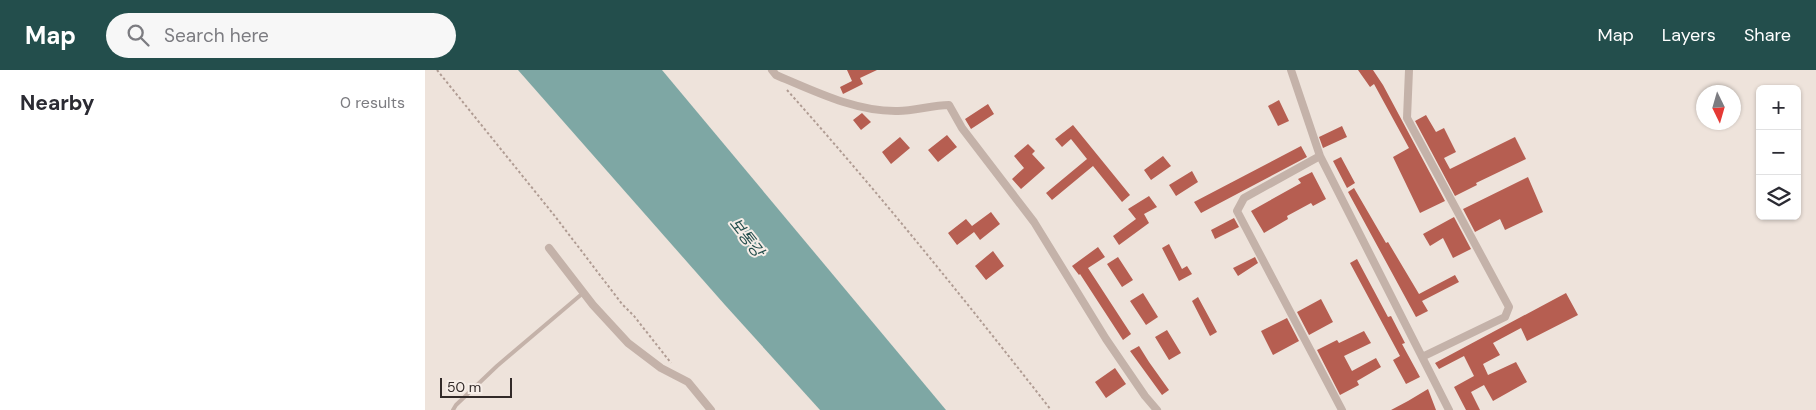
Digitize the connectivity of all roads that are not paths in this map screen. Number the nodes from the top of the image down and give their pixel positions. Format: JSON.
{"nodes":[{"id":1,"x":772,"y":70,"type":"edge"},
{"id":2,"x":1291,"y":70,"type":"edge"},
{"id":3,"x":1409,"y":70,"type":"edge"},
{"id":4,"x":1320,"y":156,"type":"junction"},
{"id":5,"x":549,"y":248,"type":"dead end"},
{"id":6,"x":584,"y":292,"type":"junction"},
{"id":7,"x":1422,"y":357,"type":"junction"},
{"id":8,"x":453,"y":410,"type":"edge"},
{"id":9,"x":711,"y":410,"type":"edge"},
{"id":10,"x":1157,"y":410,"type":"edge"},
{"id":11,"x":1342,"y":410,"type":"edge"},
{"id":12,"x":1449,"y":410,"type":"edge"}],
"edges":[{"from":1,"to":10,"type":"street"},
{"from":2,"to":4,"type":"street"},
{"from":3,"to":7,"type":"street"},
{"from":4,"to":7,"type":"street"},
{"from":4,"to":11,"type":"street"},
{"from":5,"to":6,"type":"street"},
{"from":6,"to":8,"type":"lane"},
{"from":6,"to":9,"type":"street"},
{"from":7,"to":12,"type":"street"}]}
